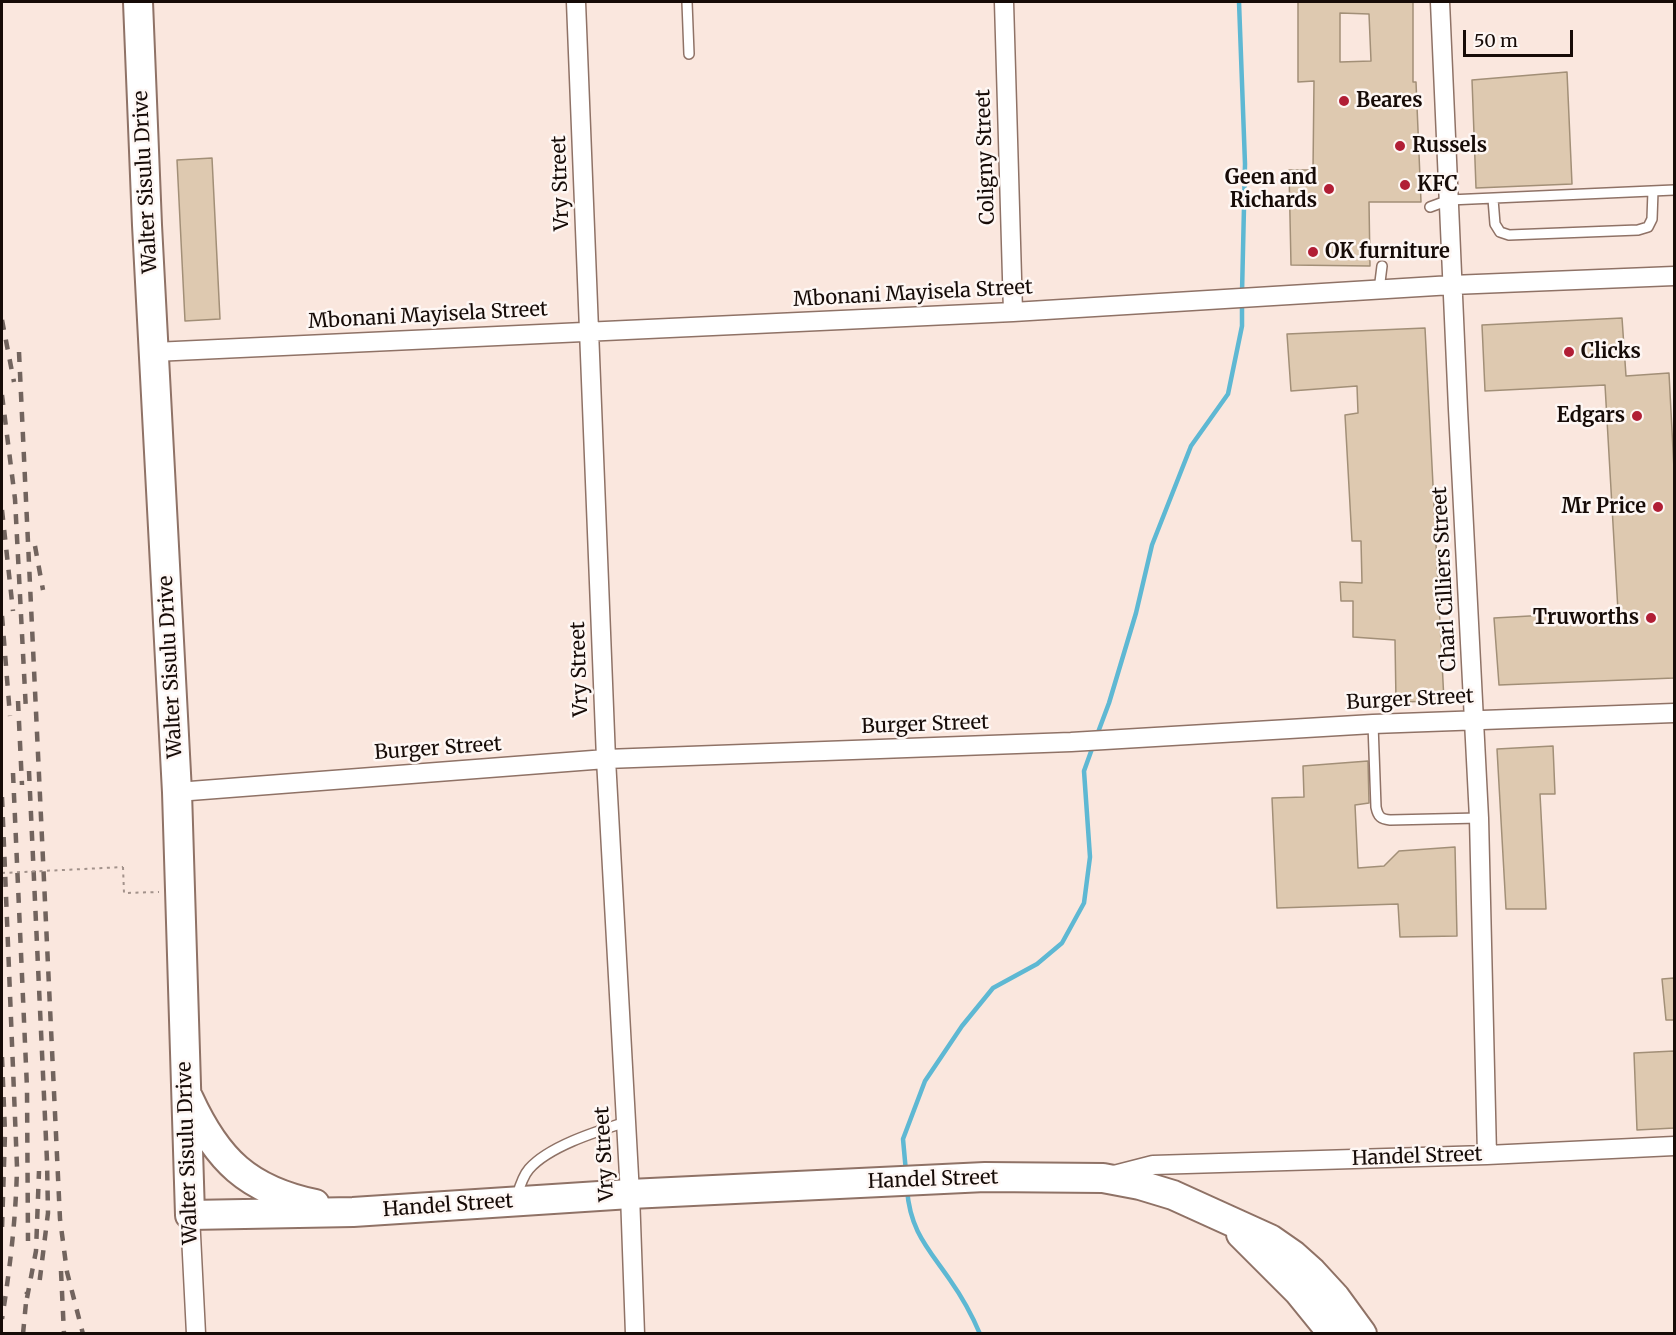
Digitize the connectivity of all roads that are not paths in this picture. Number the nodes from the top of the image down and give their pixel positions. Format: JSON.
{"nodes":[{"id":1,"x":138,"y":2,"type":"edge"},
{"id":2,"x":576,"y":2,"type":"edge"},
{"id":3,"x":687,"y":2,"type":"edge"},
{"id":4,"x":1004,"y":2,"type":"edge"},
{"id":5,"x":1440,"y":2,"type":"edge"},
{"id":6,"x":689,"y":54,"type":"dead end"},
{"id":7,"x":1674,"y":189,"type":"edge"},
{"id":8,"x":1653,"y":190,"type":"junction"},
{"id":9,"x":1493,"y":199,"type":"junction"},
{"id":10,"x":1449,"y":200,"type":"junction"},
{"id":11,"x":1430,"y":207,"type":"dead end"},
{"id":12,"x":1382,"y":266,"type":"dead end"},
{"id":13,"x":1674,"y":276,"type":"edge"},
{"id":14,"x":1452,"y":285,"type":"junction"},
{"id":15,"x":1379,"y":290,"type":"junction"},
{"id":16,"x":1013,"y":312,"type":"junction"},
{"id":17,"x":589,"y":331,"type":"junction"},
{"id":18,"x":154,"y":352,"type":"junction"},
{"id":19,"x":1674,"y":713,"type":"edge"},
{"id":20,"x":1475,"y":719,"type":"junction"},
{"id":21,"x":1373,"y":724,"type":"junction"},
{"id":22,"x":606,"y":759,"type":"junction"},
{"id":23,"x":177,"y":792,"type":"junction"},
{"id":24,"x":1479,"y":818,"type":"junction"},
{"id":25,"x":186,"y":1092,"type":"junction"},
{"id":26,"x":626,"y":1122,"type":"junction"},
{"id":27,"x":1674,"y":1146,"type":"edge"},
{"id":28,"x":1487,"y":1155,"type":"junction"},
{"id":29,"x":1103,"y":1178,"type":"junction"},
{"id":30,"x":630,"y":1194,"type":"junction"},
{"id":31,"x":516,"y":1201,"type":"junction"},
{"id":32,"x":353,"y":1212,"type":"junction"},
{"id":33,"x":190,"y":1215,"type":"junction"},
{"id":34,"x":1225,"y":1218,"type":"junction"},
{"id":35,"x":196,"y":1334,"type":"edge"},
{"id":36,"x":635,"y":1334,"type":"edge"},
{"id":37,"x":1333,"y":1334,"type":"edge"},
{"id":38,"x":1362,"y":1334,"type":"edge"}],
"edges":[{"from":1,"to":18,"type":"main road","name":"Walter Sisulu Drive"},
{"from":2,"to":17,"type":"street","name":"Vry Street"},
{"from":3,"to":6,"type":"lane"},
{"from":4,"to":16,"type":"street","name":"Coligny Street"},
{"from":5,"to":10,"type":"street","name":"Charl Cilliers Street"},
{"from":7,"to":8,"type":"lane"},
{"from":8,"to":9,"type":"lane"},
{"from":8,"to":9,"type":"lane"},
{"from":9,"to":10,"type":"lane"},
{"from":10,"to":11,"type":"lane"},
{"from":10,"to":14,"type":"street","name":"Charl Cilliers Street"},
{"from":12,"to":15,"type":"lane"},
{"from":13,"to":14,"type":"street","name":"Mbonani Mayisela Street"},
{"from":14,"to":15,"type":"street","name":"Mbonani Mayisela Street"},
{"from":14,"to":20,"type":"street","name":"Charl Cilliers Street"},
{"from":15,"to":16,"type":"street","name":"Mbonani Mayisela Street"},
{"from":16,"to":17,"type":"street","name":"Mbonani Mayisela Street"},
{"from":17,"to":18,"type":"street","name":"Mbonani Mayisela Street"},
{"from":17,"to":22,"type":"street","name":"Vry Street"},
{"from":18,"to":23,"type":"main road","name":"Walter Sisulu Drive"},
{"from":19,"to":20,"type":"street","name":"Burger Street"},
{"from":20,"to":21,"type":"street","name":"Burger Street"},
{"from":20,"to":24,"type":"street","name":"Charl Cilliers Street"},
{"from":21,"to":22,"type":"street","name":"Burger Street"},
{"from":21,"to":24,"type":"lane"},
{"from":22,"to":23,"type":"street","name":"Burger Street"},
{"from":22,"to":26,"type":"street","name":"Vry Street"},
{"from":23,"to":25,"type":"main road","name":"Walter Sisulu Drive"},
{"from":24,"to":28,"type":"street","name":"Charl Cilliers Street"},
{"from":25,"to":32,"type":"main road"},
{"from":25,"to":33,"type":"main road","name":"Walter Sisulu Drive"},
{"from":26,"to":30,"type":"street","name":"Vry Street"},
{"from":26,"to":31,"type":"lane"},
{"from":27,"to":28,"type":"street","name":"Handel Street"},
{"from":28,"to":29,"type":"street","name":"Handel Street"},
{"from":29,"to":30,"type":"main road","name":"Handel Street"},
{"from":29,"to":34,"type":"main road"},
{"from":30,"to":31,"type":"main road","name":"Handel Street"},
{"from":30,"to":36,"type":"street","name":"Vry Street"},
{"from":31,"to":32,"type":"main road","name":"Handel Street"},
{"from":32,"to":33,"type":"main road","name":"Handel Street"},
{"from":33,"to":35,"type":"street","name":"Walter Sisulu Drive"},
{"from":34,"to":37,"type":"main road"},
{"from":34,"to":38,"type":"main road"}]}
